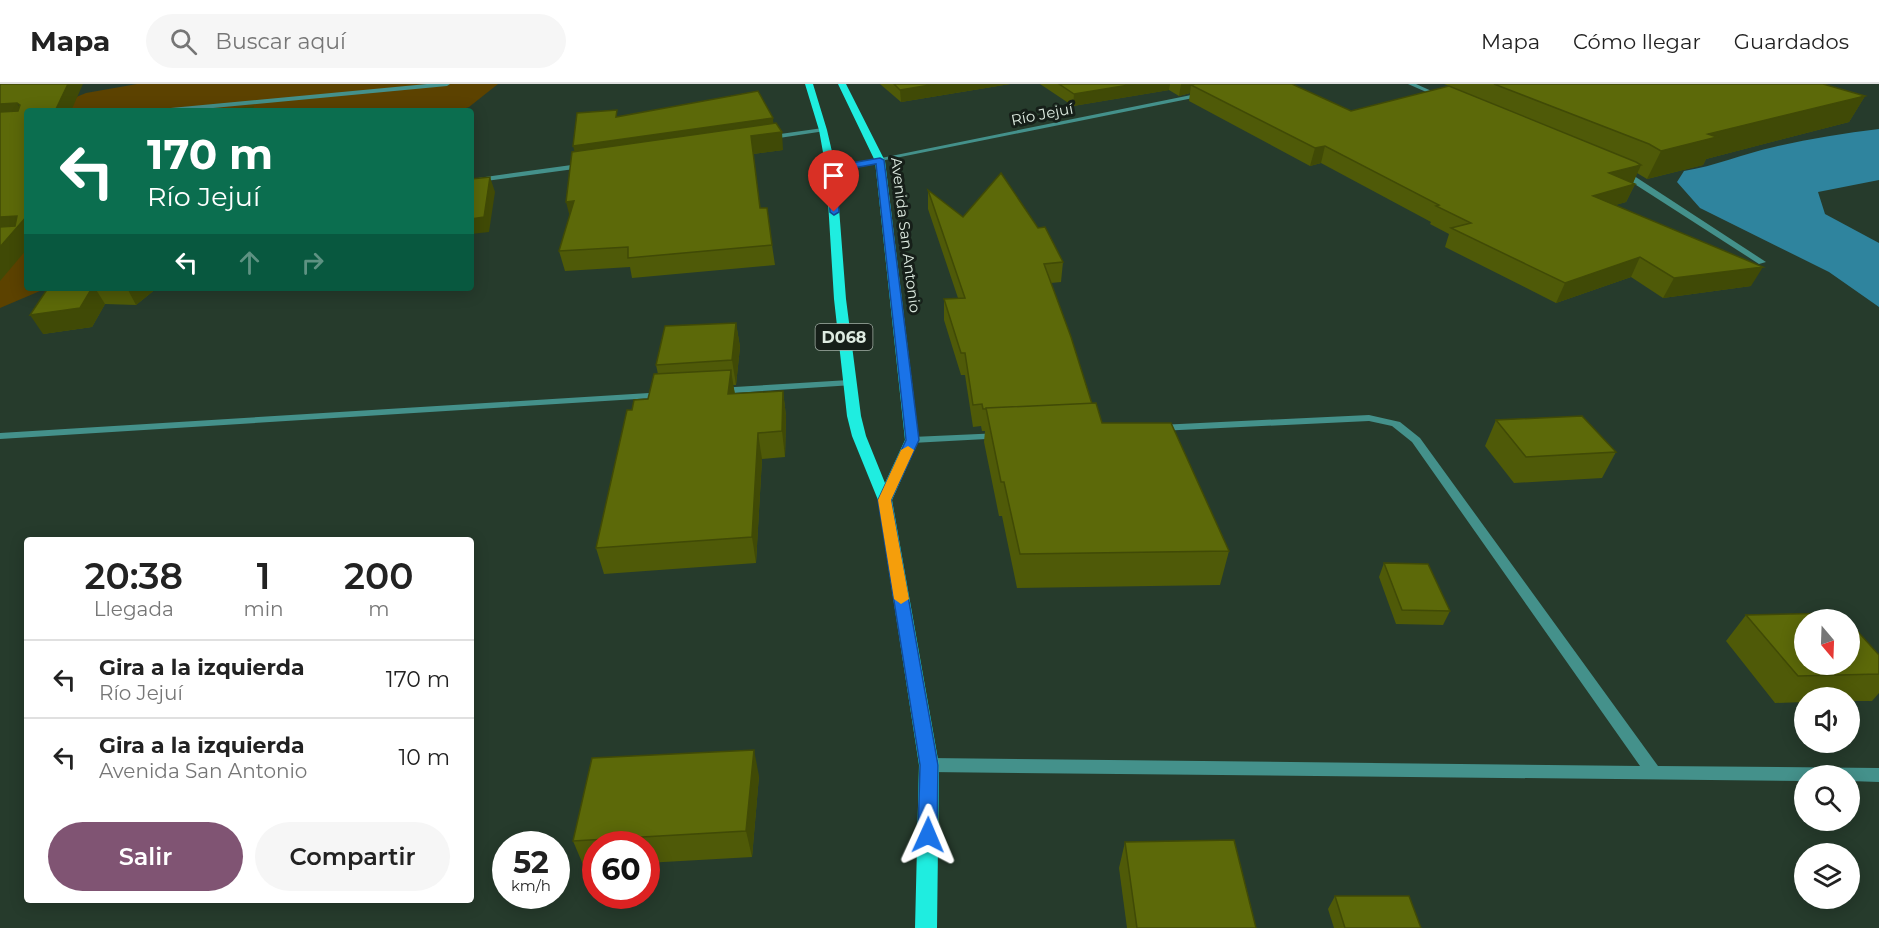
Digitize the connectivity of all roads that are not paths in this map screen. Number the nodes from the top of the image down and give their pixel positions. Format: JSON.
{"nodes":[{"id":1,"x":447,"y":84,"type":"edge"},
{"id":2,"x":809,"y":84,"type":"edge"},
{"id":3,"x":842,"y":84,"type":"edge"},
{"id":4,"x":1411,"y":84,"type":"edge"},
{"id":5,"x":1211,"y":93,"type":"edge"},
{"id":6,"x":1455,"y":102,"type":"edge"},
{"id":7,"x":192,"y":108,"type":"edge"},
{"id":8,"x":823,"y":130,"type":"junction"},
{"id":9,"x":754,"y":140,"type":"edge"},
{"id":10,"x":880,"y":160,"type":"junction"},
{"id":11,"x":592,"y":164,"type":"edge"},
{"id":12,"x":1610,"y":166,"type":"edge"},
{"id":13,"x":831,"y":169,"type":"junction"},
{"id":14,"x":474,"y":181,"type":"edge"},
{"id":15,"x":1762,"y":262,"type":"dead end"},
{"id":16,"x":849,"y":383,"type":"junction"},
{"id":17,"x":705,"y":392,"type":"edge"},
{"id":18,"x":681,"y":394,"type":"edge"},
{"id":19,"x":1146,"y":429,"type":"edge"},
{"id":20,"x":1018,"y":435,"type":"edge"},
{"id":21,"x":0,"y":436,"type":"edge"},
{"id":22,"x":912,"y":440,"type":"junction"},
{"id":23,"x":885,"y":500,"type":"junction"},
{"id":24,"x":929,"y":765,"type":"junction"},
{"id":25,"x":1654,"y":773,"type":"junction"},
{"id":26,"x":1879,"y":775,"type":"edge"},
{"id":27,"x":926,"y":928,"type":"edge"}],
"edges":[{"from":1,"to":7,"type":"street"},
{"from":2,"to":8,"type":"main road","number":"D068"},
{"from":3,"to":10,"type":"main road","name":"Avenida San Antonio","number":"D068"},
{"from":4,"to":6,"type":"street"},
{"from":5,"to":10,"type":"street","name":"Río Jejuí"},
{"from":8,"to":9,"type":"street"},
{"from":8,"to":13,"type":"main road","number":"D068"},
{"from":10,"to":13,"type":"street","name":"Río Jejuí"},
{"from":10,"to":22,"type":"main road","name":"Avenida San Antonio","number":"D068"},
{"from":11,"to":14,"type":"street"},
{"from":12,"to":15,"type":"street"},
{"from":13,"to":16,"type":"main road","number":"D068"},
{"from":16,"to":17,"type":"street"},
{"from":16,"to":23,"type":"main road","number":"D068"},
{"from":18,"to":21,"type":"street"},
{"from":19,"to":25,"type":"street"},
{"from":20,"to":22,"type":"street"},
{"from":22,"to":23,"type":"main road"},
{"from":23,"to":24,"type":"main road","number":"D068"},
{"from":24,"to":25,"type":"street"},
{"from":24,"to":27,"type":"main road","number":"D068"},
{"from":25,"to":26,"type":"street"}]}
